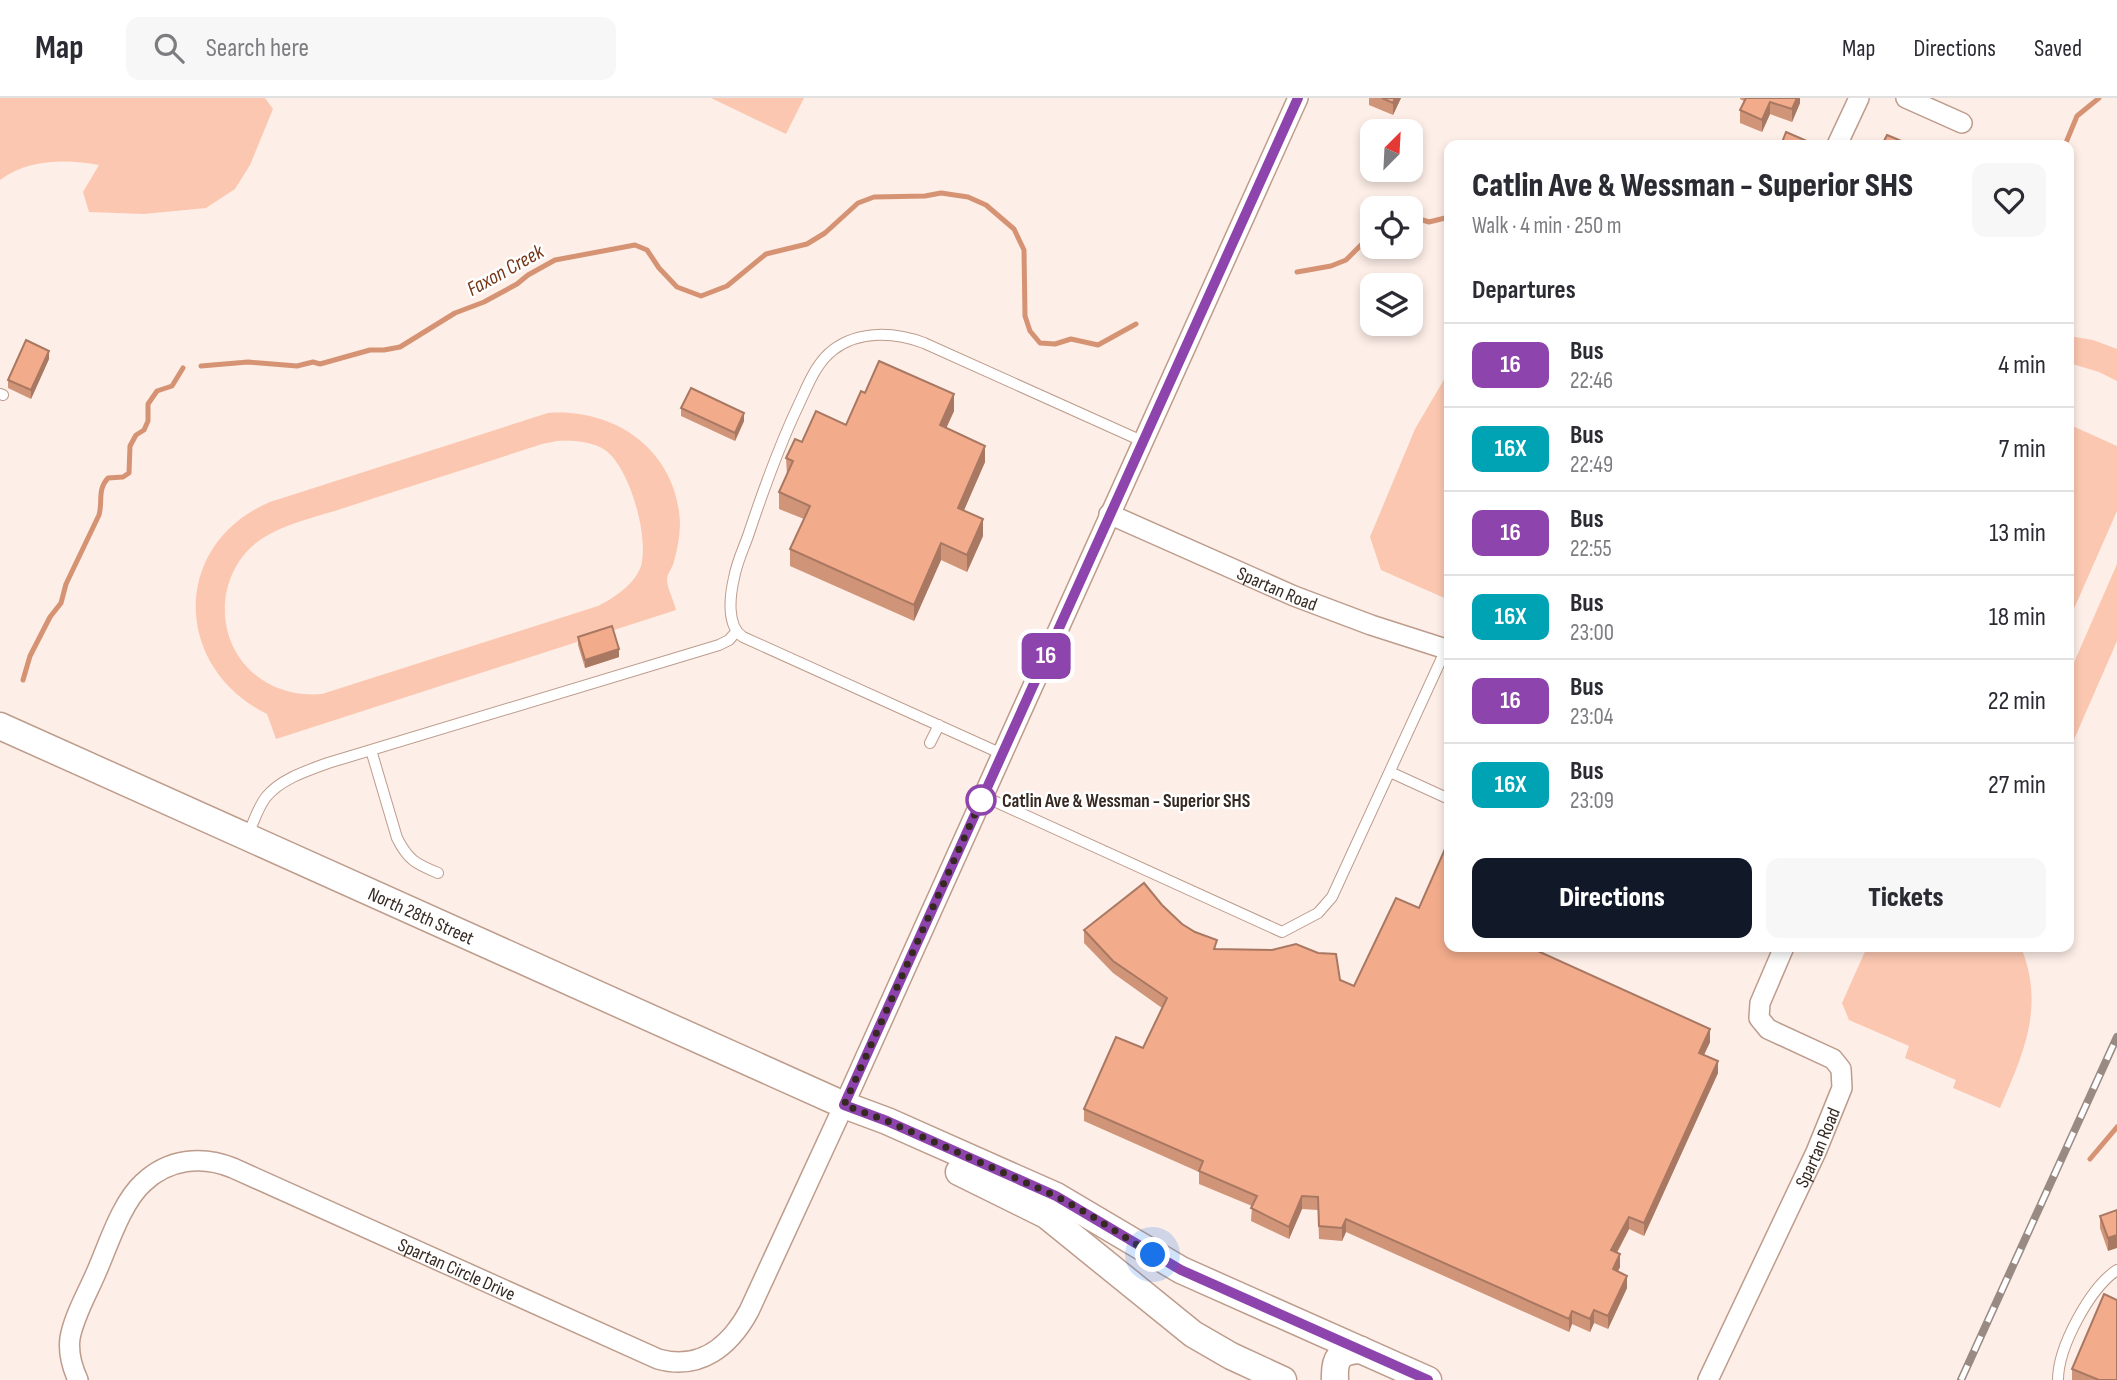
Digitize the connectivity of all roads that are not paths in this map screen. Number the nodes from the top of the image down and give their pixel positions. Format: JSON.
{"nodes":[{"id":1,"x":1298,"y":98,"type":"edge"},
{"id":2,"x":1859,"y":98,"type":"edge"},
{"id":3,"x":1906,"y":98,"type":"edge"},
{"id":4,"x":1962,"y":123,"type":"dead end"},
{"id":5,"x":1840,"y":140,"type":"edge"},
{"id":6,"x":1142,"y":441,"type":"junction"},
{"id":7,"x":1109,"y":514,"type":"junction"},
{"id":8,"x":736,"y":632,"type":"junction"},
{"id":9,"x":1444,"y":648,"type":"edge"},
{"id":10,"x":1444,"y":657,"type":"edge"},
{"id":11,"x":939,"y":725,"type":"junction"},
{"id":12,"x":0,"y":726,"type":"edge"},
{"id":13,"x":930,"y":743,"type":"dead end"},
{"id":14,"x":371,"y":750,"type":"junction"},
{"id":15,"x":1002,"y":754,"type":"junction"},
{"id":16,"x":1390,"y":772,"type":"junction"},
{"id":17,"x":983,"y":796,"type":"junction"},
{"id":18,"x":1444,"y":797,"type":"edge"},
{"id":19,"x":247,"y":837,"type":"junction"},
{"id":20,"x":438,"y":873,"type":"dead end"},
{"id":21,"x":1779,"y":952,"type":"edge"},
{"id":22,"x":844,"y":1105,"type":"junction"},
{"id":23,"x":2117,"y":1270,"type":"edge"},
{"id":24,"x":1361,"y":1350,"type":"junction"},
{"id":25,"x":78,"y":1380,"type":"edge"},
{"id":26,"x":1283,"y":1380,"type":"edge"},
{"id":27,"x":1335,"y":1380,"type":"edge"},
{"id":28,"x":1428,"y":1380,"type":"edge"},
{"id":29,"x":1708,"y":1380,"type":"edge"},
{"id":30,"x":2057,"y":1380,"type":"edge"}],
"edges":[{"from":1,"to":6,"type":"street","name":"Spartan Circle Drive"},
{"from":2,"to":5,"type":"street"},
{"from":3,"to":4,"type":"street"},
{"from":6,"to":7,"type":"street","name":"Spartan Circle Drive"},
{"from":6,"to":8,"type":"lane"},
{"from":7,"to":9,"type":"street","name":"Spartan Road"},
{"from":7,"to":15,"type":"street","name":"Spartan Circle Drive"},
{"from":8,"to":11,"type":"lane"},
{"from":8,"to":14,"type":"lane"},
{"from":10,"to":16,"type":"lane"},
{"from":11,"to":13,"type":"lane"},
{"from":11,"to":15,"type":"lane"},
{"from":12,"to":19,"type":"main road","name":"North 28th Street"},
{"from":14,"to":19,"type":"lane"},
{"from":14,"to":20,"type":"lane"},
{"from":15,"to":17,"type":"street","name":"Spartan Circle Drive"},
{"from":16,"to":17,"type":"lane"},
{"from":16,"to":18,"type":"lane"},
{"from":17,"to":22,"type":"street","name":"Spartan Circle Drive"},
{"from":19,"to":22,"type":"main road","name":"North 28th Street"},
{"from":21,"to":29,"type":"street","name":"Spartan Road"},
{"from":22,"to":24,"type":"main road","name":"North 28th Street"},
{"from":22,"to":25,"type":"street","name":"Spartan Circle Drive"},
{"from":22,"to":26,"type":"main road","name":"North 28th Street"},
{"from":23,"to":30,"type":"lane"},
{"from":24,"to":27,"type":"main road"},
{"from":24,"to":28,"type":"main road","name":"North 28th Street"}]}
